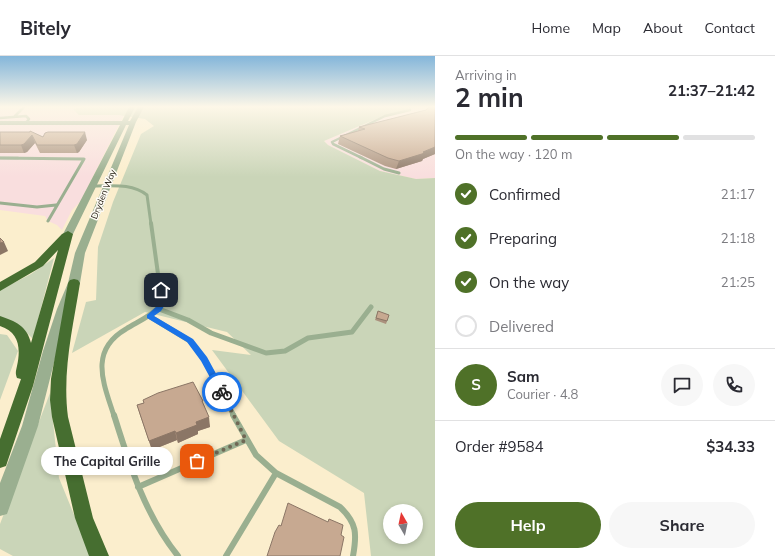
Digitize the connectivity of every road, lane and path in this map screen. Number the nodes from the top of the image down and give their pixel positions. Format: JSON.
{"nodes":[{"id":1,"x":119,"y":130,"type":"edge"},
{"id":2,"x":129,"y":130,"type":"edge"},
{"id":3,"x":356,"y":130,"type":"edge"},
{"id":4,"x":0,"y":158,"type":"edge"},
{"id":5,"x":399,"y":173,"type":"dead end"},
{"id":6,"x":92,"y":186,"type":"junction"},
{"id":7,"x":106,"y":186,"type":"junction"},
{"id":8,"x":0,"y":203,"type":"edge"},
{"id":9,"x":56,"y":205,"type":"junction"},
{"id":10,"x":48,"y":221,"type":"dead end"},
{"id":11,"x":68,"y":234,"type":"junction"},
{"id":12,"x":74,"y":283,"type":"junction"},
{"id":13,"x":0,"y":287,"type":"edge"},
{"id":14,"x":371,"y":307,"type":"dead end"},
{"id":15,"x":158,"y":309,"type":"junction"},
{"id":16,"x":149,"y":316,"type":"junction"},
{"id":17,"x":0,"y":321,"type":"edge"},
{"id":18,"x":246,"y":440,"type":"junction"},
{"id":19,"x":8,"y":441,"type":"junction"},
{"id":20,"x":0,"y":460,"type":"edge"},
{"id":21,"x":276,"y":474,"type":"junction"},
{"id":22,"x":138,"y":487,"type":"junction"},
{"id":23,"x":0,"y":507,"type":"edge"},
{"id":24,"x":99,"y":556,"type":"edge"},
{"id":25,"x":178,"y":556,"type":"edge"},
{"id":26,"x":226,"y":556,"type":"edge"},
{"id":27,"x":353,"y":556,"type":"edge"}],
"edges":[{"from":1,"to":6,"type":"street","name":"Dryden Way"},
{"from":2,"to":7,"type":"street","name":"Dryden Way"},
{"from":3,"to":5,"type":"lane"},
{"from":4,"to":9,"type":"lane"},
{"from":6,"to":7,"type":"lane"},
{"from":6,"to":11,"type":"street","name":"Dryden Way"},
{"from":7,"to":12,"type":"street","name":"Dryden Way"},
{"from":7,"to":15,"type":"lane"},
{"from":8,"to":9,"type":"lane"},
{"from":9,"to":10,"type":"lane"},
{"from":11,"to":13,"type":"highway"},
{"from":11,"to":19,"type":"highway"},
{"from":12,"to":23,"type":"street","name":"Dryden Way"},
{"from":12,"to":24,"type":"highway"},
{"from":14,"to":15,"type":"lane"},
{"from":15,"to":16,"type":"lane"},
{"from":16,"to":18,"type":"lane"},
{"from":16,"to":22,"type":"lane"},
{"from":17,"to":19,"type":"highway"},
{"from":18,"to":21,"type":"lane"},
{"from":18,"to":22,"type":"lane"},
{"from":19,"to":20,"type":"highway"},
{"from":21,"to":26,"type":"lane"},
{"from":21,"to":27,"type":"lane"},
{"from":22,"to":25,"type":"lane"}]}
